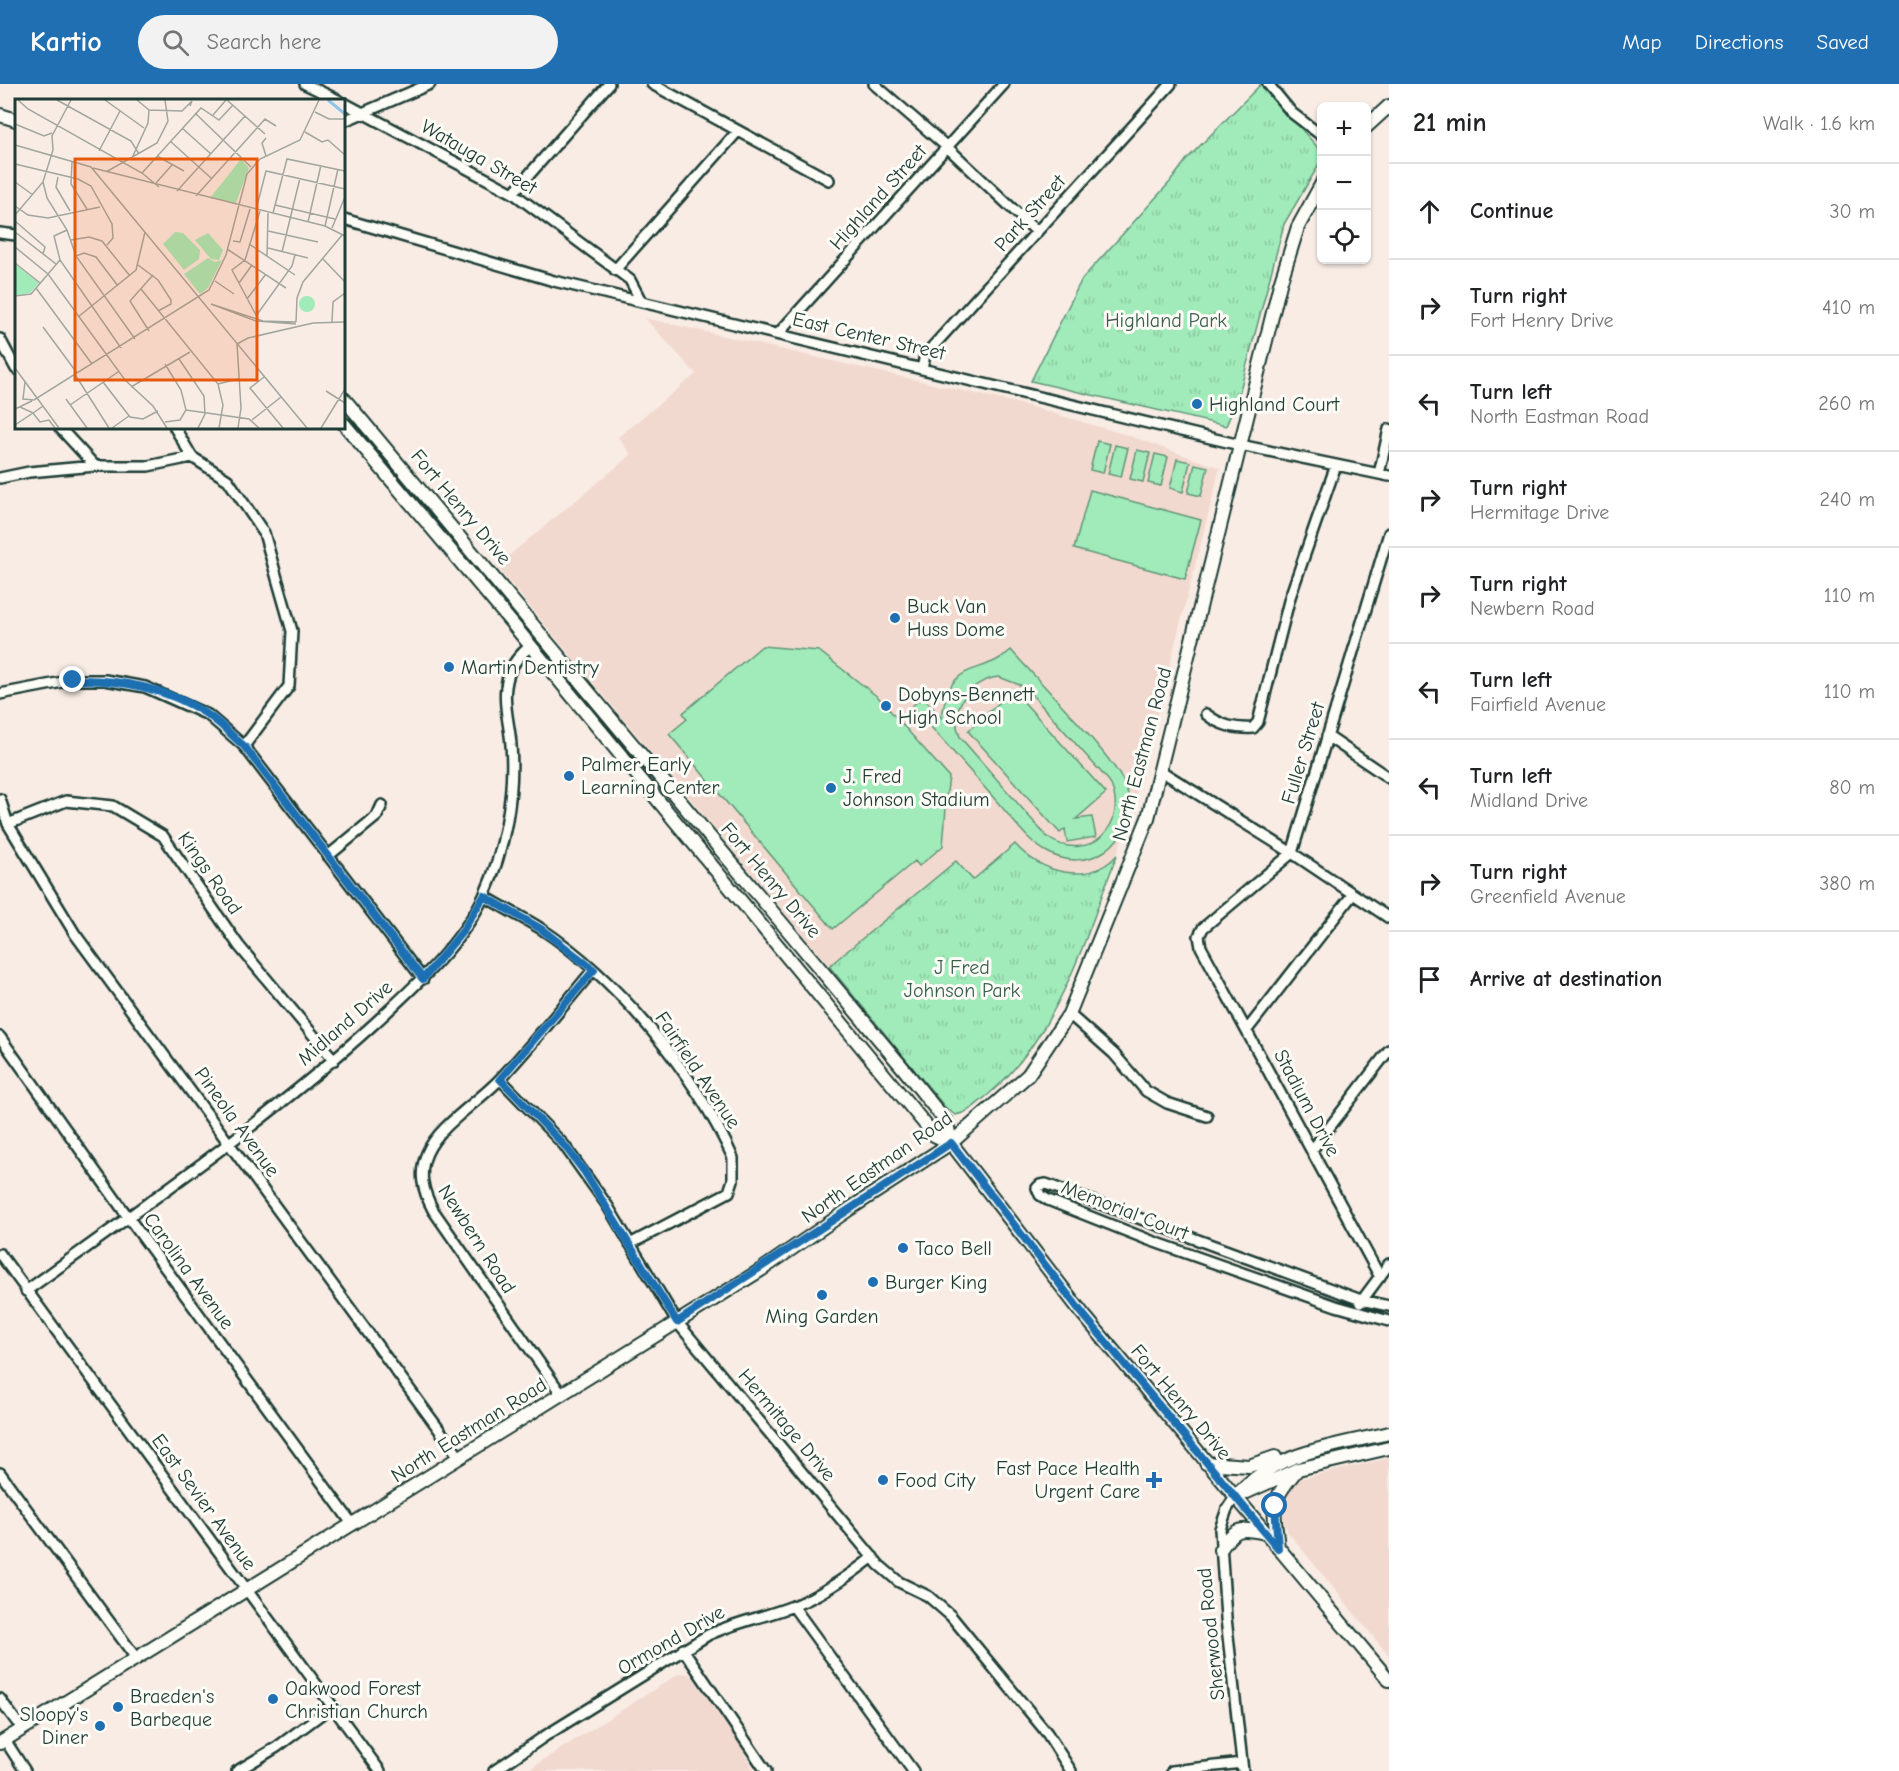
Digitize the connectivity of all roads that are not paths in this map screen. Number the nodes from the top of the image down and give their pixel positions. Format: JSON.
{"nodes":[{"id":1,"x":305,"y":84,"type":"edge"},
{"id":2,"x":430,"y":84,"type":"edge"},
{"id":3,"x":609,"y":84,"type":"edge"},
{"id":4,"x":652,"y":84,"type":"edge"},
{"id":5,"x":874,"y":84,"type":"edge"},
{"id":6,"x":1004,"y":84,"type":"edge"},
{"id":7,"x":1172,"y":84,"type":"edge"},
{"id":8,"x":1268,"y":84,"type":"edge"},
{"id":9,"x":336,"y":99,"type":"edge"},
{"id":10,"x":345,"y":104,"type":"edge"},
{"id":11,"x":1389,"y":106,"type":"edge"},
{"id":12,"x":361,"y":112,"type":"junction"},
{"id":13,"x":0,"y":115,"type":"edge"},
{"id":14,"x":15,"y":120,"type":"edge"},
{"id":15,"x":345,"y":120,"type":"edge"},
{"id":16,"x":1371,"y":122,"type":"edge"},
{"id":17,"x":737,"y":132,"type":"junction"},
{"id":18,"x":1317,"y":132,"type":"edge"},
{"id":19,"x":947,"y":147,"type":"junction"},
{"id":20,"x":829,"y":180,"type":"dead end"},
{"id":21,"x":1317,"y":192,"type":"edge"},
{"id":22,"x":513,"y":193,"type":"junction"},
{"id":23,"x":345,"y":219,"type":"edge"},
{"id":24,"x":1037,"y":232,"type":"junction"},
{"id":25,"x":0,"y":233,"type":"edge"},
{"id":26,"x":15,"y":235,"type":"edge"},
{"id":27,"x":615,"y":270,"type":"junction"},
{"id":28,"x":641,"y":300,"type":"junction"},
{"id":29,"x":778,"y":334,"type":"junction"},
{"id":30,"x":0,"y":339,"type":"edge"},
{"id":31,"x":15,"y":367,"type":"edge"},
{"id":32,"x":922,"y":369,"type":"junction"},
{"id":33,"x":345,"y":400,"type":"edge"},
{"id":34,"x":345,"y":425,"type":"edge"},
{"id":35,"x":61,"y":429,"type":"edge"},
{"id":36,"x":176,"y":429,"type":"edge"},
{"id":37,"x":1389,"y":429,"type":"edge"},
{"id":38,"x":1240,"y":445,"type":"junction"},
{"id":39,"x":192,"y":457,"type":"junction"},
{"id":40,"x":1336,"y":465,"type":"junction"},
{"id":41,"x":94,"y":466,"type":"junction"},
{"id":42,"x":1378,"y":474,"type":"junction"},
{"id":43,"x":1389,"y":476,"type":"edge"},
{"id":44,"x":0,"y":478,"type":"edge"},
{"id":45,"x":1389,"y":533,"type":"edge"},
{"id":46,"x":531,"y":646,"type":"junction"},
{"id":47,"x":0,"y":694,"type":"edge"},
{"id":48,"x":1206,"y":714,"type":"dead end"},
{"id":49,"x":1327,"y":736,"type":"junction"},
{"id":50,"x":244,"y":746,"type":"junction"},
{"id":51,"x":1161,"y":771,"type":"junction"},
{"id":52,"x":1389,"y":778,"type":"edge"},
{"id":53,"x":0,"y":799,"type":"edge"},
{"id":54,"x":382,"y":804,"type":"dead end"},
{"id":55,"x":8,"y":824,"type":"junction"},
{"id":56,"x":1292,"y":853,"type":"junction"},
{"id":57,"x":328,"y":856,"type":"junction"},
{"id":58,"x":1353,"y":894,"type":"junction"},
{"id":59,"x":484,"y":896,"type":"junction"},
{"id":60,"x":1389,"y":918,"type":"edge"},
{"id":61,"x":594,"y":970,"type":"junction"},
{"id":62,"x":423,"y":979,"type":"junction"},
{"id":63,"x":1069,"y":1014,"type":"junction"},
{"id":64,"x":1247,"y":1030,"type":"junction"},
{"id":65,"x":0,"y":1036,"type":"edge"},
{"id":66,"x":1389,"y":1050,"type":"edge"},
{"id":67,"x":334,"y":1060,"type":"junction"},
{"id":68,"x":500,"y":1079,"type":"junction"},
{"id":69,"x":1207,"y":1116,"type":"dead end"},
{"id":70,"x":231,"y":1143,"type":"junction"},
{"id":71,"x":951,"y":1143,"type":"junction"},
{"id":72,"x":1312,"y":1150,"type":"junction"},
{"id":73,"x":128,"y":1217,"type":"junction"},
{"id":74,"x":1155,"y":1223,"type":"junction"},
{"id":75,"x":1149,"y":1240,"type":"junction"},
{"id":76,"x":630,"y":1244,"type":"junction"},
{"id":77,"x":0,"y":1254,"type":"edge"},
{"id":78,"x":1389,"y":1264,"type":"edge"},
{"id":79,"x":1380,"y":1277,"type":"junction"},
{"id":80,"x":26,"y":1291,"type":"junction"},
{"id":81,"x":1361,"y":1300,"type":"junction"},
{"id":82,"x":1389,"y":1306,"type":"edge"},
{"id":83,"x":1356,"y":1312,"type":"junction"},
{"id":84,"x":1389,"y":1321,"type":"edge"},
{"id":85,"x":677,"y":1322,"type":"junction"},
{"id":86,"x":562,"y":1395,"type":"junction"},
{"id":87,"x":1389,"y":1433,"type":"edge"},
{"id":88,"x":1389,"y":1448,"type":"edge"},
{"id":89,"x":1317,"y":1450,"type":"junction"},
{"id":90,"x":460,"y":1458,"type":"junction"},
{"id":91,"x":1206,"y":1463,"type":"junction"},
{"id":92,"x":1298,"y":1469,"type":"junction"},
{"id":93,"x":0,"y":1473,"type":"edge"},
{"id":94,"x":1235,"y":1497,"type":"junction"},
{"id":95,"x":353,"y":1525,"type":"junction"},
{"id":96,"x":1265,"y":1533,"type":"junction"},
{"id":97,"x":1278,"y":1548,"type":"junction"},
{"id":98,"x":1220,"y":1550,"type":"junction"},
{"id":99,"x":873,"y":1557,"type":"junction"},
{"id":100,"x":246,"y":1590,"type":"junction"},
{"id":101,"x":794,"y":1606,"type":"junction"},
{"id":102,"x":683,"y":1649,"type":"junction"},
{"id":103,"x":136,"y":1658,"type":"junction"},
{"id":104,"x":1389,"y":1680,"type":"edge"},
{"id":105,"x":0,"y":1699,"type":"edge"},
{"id":106,"x":332,"y":1707,"type":"junction"},
{"id":107,"x":25,"y":1728,"type":"junction"},
{"id":108,"x":2,"y":1742,"type":"edge"},
{"id":109,"x":1242,"y":1767,"type":"edge"},
{"id":110,"x":25,"y":1771,"type":"edge"},
{"id":111,"x":237,"y":1771,"type":"edge"},
{"id":112,"x":380,"y":1771,"type":"edge"},
{"id":113,"x":494,"y":1771,"type":"edge"},
{"id":114,"x":766,"y":1771,"type":"edge"},
{"id":115,"x":913,"y":1771,"type":"edge"},
{"id":116,"x":1071,"y":1771,"type":"edge"},
{"id":117,"x":1172,"y":1771,"type":"edge"}],
"edges":[{"from":1,"to":9,"type":"street"},
{"from":2,"to":12,"type":"street"},
{"from":3,"to":22,"type":"street"},
{"from":4,"to":17,"type":"street"},
{"from":5,"to":19,"type":"street"},
{"from":6,"to":19,"type":"street","name":"Highland Street"},
{"from":7,"to":24,"type":"street","name":"Park Street"},
{"from":8,"to":18,"type":"street"},
{"from":10,"to":12,"type":"street","name":"Watauga Street"},
{"from":11,"to":16,"type":"main road"},
{"from":12,"to":15,"type":"street"},
{"from":12,"to":22,"type":"street","name":"Watauga Street"},
{"from":13,"to":14,"type":"main road"},
{"from":17,"to":20,"type":"street"},
{"from":17,"to":27,"type":"street"},
{"from":19,"to":24,"type":"street"},
{"from":19,"to":29,"type":"street","name":"Highland Street"},
{"from":21,"to":38,"type":"main road","name":"North Eastman Road"},
{"from":22,"to":27,"type":"street","name":"Watauga Street"},
{"from":23,"to":28,"type":"street","name":"East Center Street"},
{"from":24,"to":32,"type":"street","name":"Park Street"},
{"from":25,"to":26,"type":"street"},
{"from":27,"to":28,"type":"street","name":"Watauga Street"},
{"from":28,"to":29,"type":"street","name":"East Center Street"},
{"from":29,"to":32,"type":"street","name":"East Center Street"},
{"from":30,"to":31,"type":"street"},
{"from":32,"to":38,"type":"street","name":"East Center Street"},
{"from":33,"to":71,"type":"main road","name":"Fort Henry Drive"},
{"from":34,"to":46,"type":"main road","name":"Fort Henry Drive"},
{"from":35,"to":41,"type":"street"},
{"from":36,"to":39,"type":"street"},
{"from":37,"to":42,"type":"street"},
{"from":38,"to":40,"type":"street","name":"East Center Street"},
{"from":38,"to":51,"type":"main road","name":"North Eastman Road"},
{"from":39,"to":41,"type":"street"},
{"from":39,"to":50,"type":"street"},
{"from":40,"to":42,"type":"street","name":"East Center Street"},
{"from":40,"to":48,"type":"street"},
{"from":41,"to":44,"type":"street"},
{"from":42,"to":43,"type":"street","name":"East Center Street"},
{"from":45,"to":49,"type":"street","name":"Fuller Street"},
{"from":46,"to":59,"type":"street","name":"Midland Drive"},
{"from":46,"to":71,"type":"main road","name":"Fort Henry Drive"},
{"from":47,"to":50,"type":"street"},
{"from":49,"to":52,"type":"street"},
{"from":49,"to":56,"type":"street","name":"Fuller Street"},
{"from":50,"to":57,"type":"street"},
{"from":51,"to":56,"type":"street"},
{"from":51,"to":63,"type":"main road","name":"North Eastman Road"},
{"from":53,"to":55,"type":"street","name":"Pineola Avenue"},
{"from":54,"to":57,"type":"street"},
{"from":55,"to":67,"type":"street","name":"Kings Road"},
{"from":55,"to":70,"type":"street","name":"Pineola Avenue"},
{"from":56,"to":58,"type":"street"},
{"from":56,"to":64,"type":"street","name":"Stadium Drive"},
{"from":57,"to":62,"type":"street"},
{"from":58,"to":60,"type":"street"},
{"from":58,"to":64,"type":"street"},
{"from":59,"to":61,"type":"street","name":"Fairfield Avenue"},
{"from":59,"to":62,"type":"street","name":"Midland Drive"},
{"from":61,"to":68,"type":"street","name":"Newbern Road"},
{"from":61,"to":76,"type":"street","name":"Fairfield Avenue"},
{"from":62,"to":67,"type":"street","name":"Midland Drive"},
{"from":63,"to":69,"type":"street"},
{"from":63,"to":71,"type":"main road","name":"North Eastman Road"},
{"from":64,"to":72,"type":"street","name":"Stadium Drive"},
{"from":65,"to":73,"type":"street","name":"Carolina Avenue"},
{"from":66,"to":72,"type":"street"},
{"from":67,"to":70,"type":"street","name":"Midland Drive"},
{"from":68,"to":76,"type":"street","name":"Hermitage Drive"},
{"from":68,"to":86,"type":"street","name":"Newbern Road"},
{"from":70,"to":73,"type":"street","name":"Midland Drive"},
{"from":70,"to":90,"type":"street","name":"Pineola Avenue"},
{"from":71,"to":85,"type":"main road","name":"North Eastman Road"},
{"from":71,"to":91,"type":"main road","name":"Fort Henry Drive"},
{"from":72,"to":79,"type":"street","name":"Stadium Drive"},
{"from":73,"to":80,"type":"street","name":"Midland Drive"},
{"from":73,"to":95,"type":"street","name":"Carolina Avenue"},
{"from":74,"to":75,"type":"street"},
{"from":74,"to":75,"type":"street","name":"Memorial Court"},
{"from":74,"to":81,"type":"street","name":"Memorial Court"},
{"from":75,"to":83,"type":"street","name":"Memorial Court"},
{"from":76,"to":85,"type":"street","name":"Hermitage Drive"},
{"from":77,"to":80,"type":"street","name":"East Sevier Avenue"},
{"from":78,"to":79,"type":"street"},
{"from":79,"to":81,"type":"street"},
{"from":80,"to":100,"type":"street","name":"East Sevier Avenue"},
{"from":81,"to":82,"type":"street","name":"Memorial Court"},
{"from":81,"to":83,"type":"street"},
{"from":83,"to":84,"type":"street","name":"Memorial Court"},
{"from":85,"to":86,"type":"main road","name":"North Eastman Road"},
{"from":85,"to":99,"type":"street","name":"Hermitage Drive"},
{"from":86,"to":90,"type":"main road","name":"North Eastman Road"},
{"from":87,"to":89,"type":"main road"},
{"from":88,"to":92,"type":"main road"},
{"from":89,"to":91,"type":"main road"},
{"from":89,"to":94,"type":"main road"},
{"from":90,"to":95,"type":"main road","name":"North Eastman Road"},
{"from":91,"to":94,"type":"main road","name":"Fort Henry Drive"},
{"from":92,"to":94,"type":"main road"},
{"from":92,"to":97,"type":"main road"},
{"from":93,"to":103,"type":"street"},
{"from":94,"to":96,"type":"main road","name":"Fort Henry Drive"},
{"from":94,"to":98,"type":"street","name":"Sherwood Road"},
{"from":95,"to":100,"type":"main road","name":"North Eastman Road"},
{"from":96,"to":97,"type":"main road","name":"Fort Henry Drive"},
{"from":96,"to":98,"type":"main road"},
{"from":97,"to":104,"type":"main road","name":"Fort Henry Drive"},
{"from":98,"to":109,"type":"street","name":"Sherwood Road"},
{"from":99,"to":101,"type":"street","name":"Ormond Drive"},
{"from":99,"to":116,"type":"street","name":"Hermitage Drive"},
{"from":100,"to":103,"type":"main road","name":"North Eastman Road"},
{"from":100,"to":106,"type":"street","name":"East Sevier Avenue"},
{"from":101,"to":102,"type":"street","name":"Ormond Drive"},
{"from":101,"to":115,"type":"street"},
{"from":102,"to":113,"type":"street","name":"Ormond Drive"},
{"from":102,"to":114,"type":"street"},
{"from":103,"to":107,"type":"main road","name":"North Eastman Road"},
{"from":105,"to":107,"type":"street"},
{"from":106,"to":111,"type":"street"},
{"from":106,"to":112,"type":"street","name":"East Sevier Avenue"},
{"from":107,"to":108,"type":"main road","name":"North Eastman Road"},
{"from":108,"to":110,"type":"street"},
{"from":109,"to":117,"type":"street"}]}
